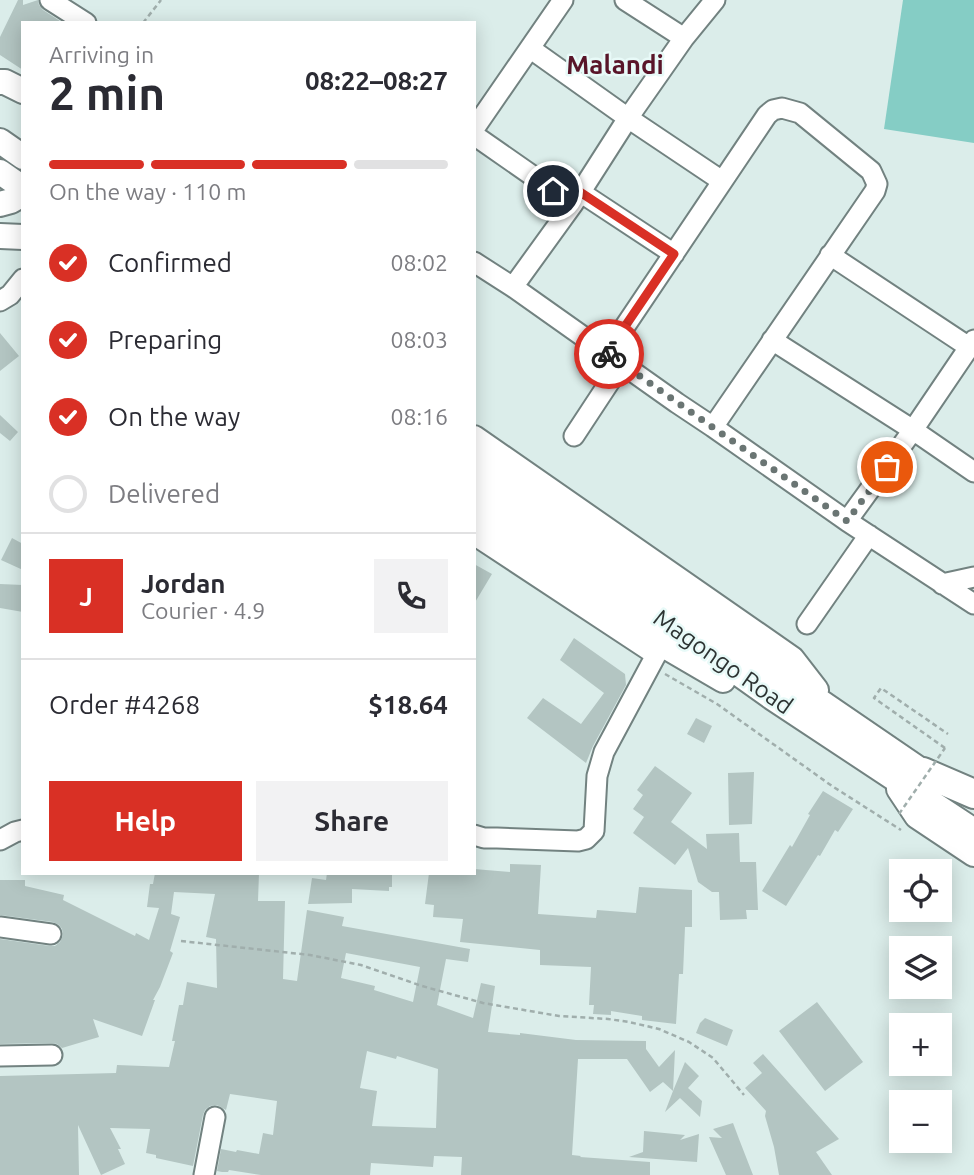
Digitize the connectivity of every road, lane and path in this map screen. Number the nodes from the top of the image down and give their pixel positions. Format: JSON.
{"nodes":[{"id":1,"x":50,"y":0,"type":"edge"},
{"id":2,"x":161,"y":0,"type":"edge"},
{"id":3,"x":563,"y":0,"type":"edge"},
{"id":4,"x":625,"y":0,"type":"edge"},
{"id":5,"x":715,"y":0,"type":"edge"},
{"id":6,"x":83,"y":21,"type":"edge"},
{"id":7,"x":145,"y":21,"type":"edge"},
{"id":8,"x":684,"y":38,"type":"junction"},
{"id":9,"x":531,"y":49,"type":"junction"},
{"id":10,"x":0,"y":82,"type":"edge"},
{"id":11,"x":21,"y":90,"type":"edge"},
{"id":12,"x":628,"y":118,"type":"junction"},
{"id":13,"x":476,"y":126,"type":"edge"},
{"id":14,"x":476,"y":136,"type":"edge"},
{"id":15,"x":0,"y":141,"type":"edge"},
{"id":16,"x":21,"y":156,"type":"edge"},
{"id":17,"x":0,"y":173,"type":"edge"},
{"id":18,"x":722,"y":181,"type":"junction"},
{"id":19,"x":21,"y":187,"type":"edge"},
{"id":20,"x":21,"y":195,"type":"edge"},
{"id":21,"x":577,"y":198,"type":"junction"},
{"id":22,"x":0,"y":206,"type":"edge"},
{"id":23,"x":21,"y":215,"type":"edge"},
{"id":24,"x":0,"y":236,"type":"edge"},
{"id":25,"x":21,"y":237,"type":"edge"},
{"id":26,"x":674,"y":254,"type":"junction"},
{"id":27,"x":830,"y":255,"type":"junction"},
{"id":28,"x":476,"y":263,"type":"edge"},
{"id":29,"x":21,"y":281,"type":"edge"},
{"id":30,"x":513,"y":287,"type":"junction"},
{"id":31,"x":0,"y":301,"type":"edge"},
{"id":32,"x":772,"y":340,"type":"junction"},
{"id":33,"x":972,"y":344,"type":"edge"},
{"id":34,"x":615,"y":358,"type":"junction"},
{"id":35,"x":713,"y":426,"type":"junction"},
{"id":36,"x":914,"y":430,"type":"junction"},
{"id":37,"x":574,"y":436,"type":"dead end"},
{"id":38,"x":476,"y":439,"type":"edge"},
{"id":39,"x":476,"y":466,"type":"edge"},
{"id":40,"x":974,"y":472,"type":"edge"},
{"id":41,"x":476,"y":491,"type":"edge"},
{"id":42,"x":476,"y":518,"type":"edge"},
{"id":43,"x":847,"y":521,"type":"junction"},
{"id":44,"x":476,"y":536,"type":"edge"},
{"id":45,"x":869,"y":536,"type":"junction"},
{"id":46,"x":974,"y":577,"type":"edge"},
{"id":47,"x":943,"y":584,"type":"junction"},
{"id":48,"x":974,"y":604,"type":"edge"},
{"id":49,"x":807,"y":624,"type":"dead end"},
{"id":50,"x":656,"y":655,"type":"junction"},
{"id":51,"x":773,"y":698,"type":"junction"},
{"id":52,"x":828,"y":706,"type":"junction"},
{"id":53,"x":948,"y":734,"type":"dead end"},
{"id":54,"x":923,"y":772,"type":"junction"},
{"id":55,"x":890,"y":777,"type":"junction"},
{"id":56,"x":974,"y":794,"type":"edge"},
{"id":57,"x":974,"y":806,"type":"edge"},
{"id":58,"x":899,"y":814,"type":"dead end"},
{"id":59,"x":21,"y":830,"type":"edge"},
{"id":60,"x":902,"y":830,"type":"dead end"},
{"id":61,"x":974,"y":831,"type":"edge"},
{"id":62,"x":476,"y":836,"type":"edge"},
{"id":63,"x":0,"y":840,"type":"edge"},
{"id":64,"x":974,"y":854,"type":"edge"},
{"id":65,"x":0,"y":927,"type":"edge"},
{"id":66,"x":51,"y":934,"type":"dead end"},
{"id":67,"x":181,"y":941,"type":"dead end"},
{"id":68,"x":52,"y":1055,"type":"dead end"},
{"id":69,"x":0,"y":1056,"type":"edge"},
{"id":70,"x":744,"y":1095,"type":"dead end"},
{"id":71,"x":215,"y":1117,"type":"dead end"},
{"id":72,"x":207,"y":1175,"type":"edge"}],
"edges":[{"from":1,"to":6,"type":"street"},
{"from":2,"to":7,"type":"path"},
{"from":3,"to":9,"type":"street"},
{"from":4,"to":8,"type":"street"},
{"from":5,"to":8,"type":"street"},
{"from":8,"to":12,"type":"street"},
{"from":9,"to":12,"type":"street"},
{"from":9,"to":13,"type":"street"},
{"from":10,"to":11,"type":"main road"},
{"from":12,"to":18,"type":"street"},
{"from":12,"to":21,"type":"street"},
{"from":14,"to":21,"type":"street"},
{"from":15,"to":16,"type":"main road"},
{"from":17,"to":19,"type":"main road"},
{"from":18,"to":26,"type":"street"},
{"from":18,"to":27,"type":"street"},
{"from":20,"to":22,"type":"main road"},
{"from":21,"to":26,"type":"street"},
{"from":21,"to":30,"type":"street"},
{"from":22,"to":23,"type":"main road"},
{"from":24,"to":25,"type":"main road"},
{"from":26,"to":34,"type":"street"},
{"from":27,"to":32,"type":"street"},
{"from":27,"to":33,"type":"street"},
{"from":28,"to":30,"type":"street"},
{"from":29,"to":31,"type":"street"},
{"from":30,"to":34,"type":"street"},
{"from":32,"to":35,"type":"street"},
{"from":32,"to":36,"type":"street"},
{"from":33,"to":36,"type":"street"},
{"from":34,"to":35,"type":"street"},
{"from":34,"to":37,"type":"street"},
{"from":35,"to":43,"type":"street"},
{"from":36,"to":40,"type":"street"},
{"from":36,"to":43,"type":"street"},
{"from":38,"to":52,"type":"main road"},
{"from":39,"to":52,"type":"main road","name":"Magongo Road"},
{"from":41,"to":51,"type":"main road","name":"Magongo Road"},
{"from":42,"to":50,"type":"main road"},
{"from":43,"to":45,"type":"street"},
{"from":44,"to":50,"type":"street"},
{"from":45,"to":47,"type":"street"},
{"from":45,"to":49,"type":"street"},
{"from":46,"to":47,"type":"street"},
{"from":47,"to":48,"type":"street"},
{"from":50,"to":51,"type":"main road"},
{"from":50,"to":60,"type":"path"},
{"from":50,"to":62,"type":"street"},
{"from":51,"to":55,"type":"main road","name":"Magongo Road"},
{"from":52,"to":54,"type":"main road","name":"Magongo Road"},
{"from":53,"to":58,"type":"path","bridge":true},
{"from":54,"to":56,"type":"highway"},
{"from":54,"to":57,"type":"main road","name":"Magongo Road"},
{"from":55,"to":61,"type":"main road","name":"Magongo Road"},
{"from":55,"to":64,"type":"main road"},
{"from":59,"to":63,"type":"street"},
{"from":65,"to":66,"type":"street"},
{"from":67,"to":70,"type":"path"},
{"from":68,"to":69,"type":"street"},
{"from":71,"to":72,"type":"street"}]}
